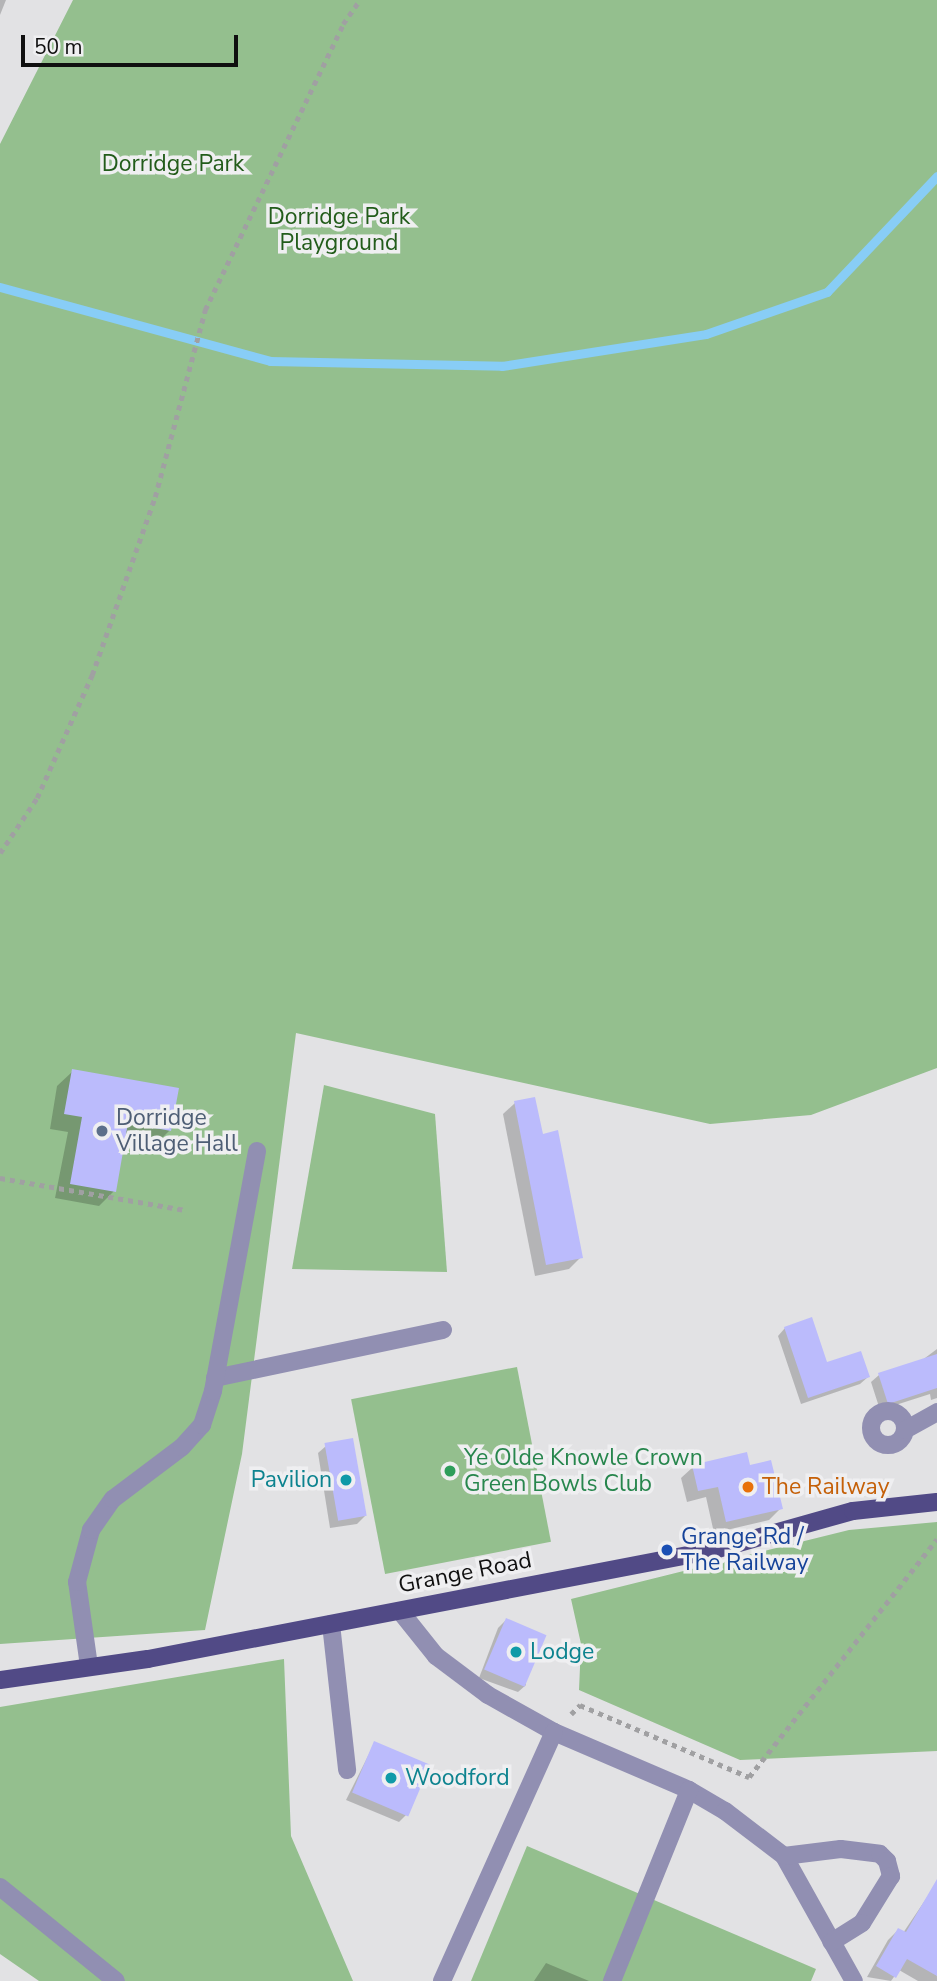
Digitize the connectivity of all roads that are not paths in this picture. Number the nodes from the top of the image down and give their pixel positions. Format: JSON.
{"nodes":[{"id":1,"x":257,"y":1151,"type":"dead end"},
{"id":2,"x":443,"y":1330,"type":"dead end"},
{"id":3,"x":215,"y":1378,"type":"junction"},
{"id":4,"x":937,"y":1412,"type":"edge"},
{"id":5,"x":905,"y":1430,"type":"dead end"},
{"id":6,"x":937,"y":1503,"type":"edge"},
{"id":7,"x":400,"y":1611,"type":"junction"},
{"id":8,"x":331,"y":1624,"type":"junction"},
{"id":9,"x":89,"y":1666,"type":"junction"},
{"id":10,"x":0,"y":1680,"type":"edge"},
{"id":11,"x":554,"y":1732,"type":"junction"},
{"id":12,"x":347,"y":1770,"type":"dead end"},
{"id":13,"x":689,"y":1790,"type":"junction"},
{"id":14,"x":784,"y":1856,"type":"junction"},
{"id":15,"x":0,"y":1887,"type":"edge"},
{"id":16,"x":832,"y":1942,"type":"junction"},
{"id":17,"x":116,"y":1981,"type":"edge"},
{"id":18,"x":442,"y":1981,"type":"edge"},
{"id":19,"x":612,"y":1981,"type":"edge"},
{"id":20,"x":854,"y":1981,"type":"edge"}],
"edges":[{"from":1,"to":3,"type":"lane"},
{"from":2,"to":3,"type":"lane"},
{"from":3,"to":9,"type":"lane"},
{"from":4,"to":5,"type":"lane"},
{"from":6,"to":7,"type":"main road","name":"Grange Road"},
{"from":7,"to":8,"type":"main road","name":"Grange Road"},
{"from":7,"to":11,"type":"lane"},
{"from":8,"to":9,"type":"main road","name":"Grange Road"},
{"from":8,"to":12,"type":"lane"},
{"from":9,"to":10,"type":"main road","name":"Grange Road"},
{"from":11,"to":13,"type":"lane"},
{"from":11,"to":18,"type":"lane"},
{"from":13,"to":14,"type":"lane"},
{"from":13,"to":19,"type":"lane"},
{"from":14,"to":16,"type":"lane"},
{"from":14,"to":16,"type":"lane"},
{"from":15,"to":17,"type":"lane"},
{"from":16,"to":20,"type":"lane"}]}
